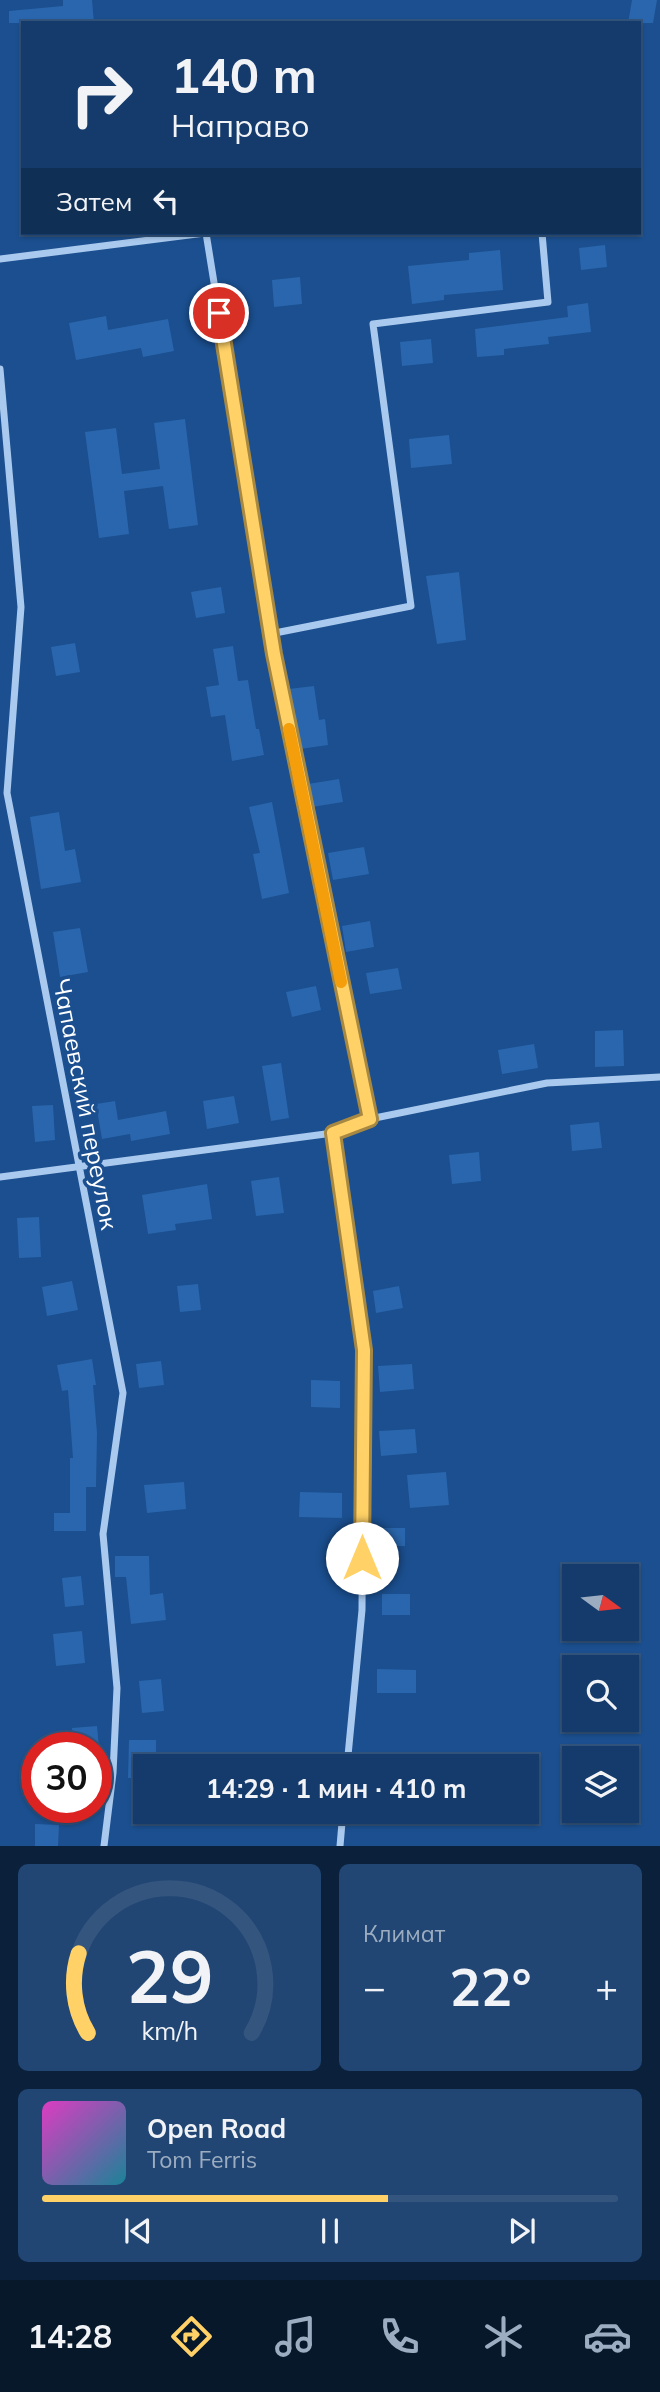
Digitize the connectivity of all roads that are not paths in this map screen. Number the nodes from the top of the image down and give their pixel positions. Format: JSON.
{"nodes":[{"id":1,"x":191,"y":235,"type":"edge"},
{"id":2,"x":206,"y":235,"type":"edge"},
{"id":3,"x":542,"y":235,"type":"edge"},
{"id":4,"x":0,"y":260,"type":"edge"},
{"id":5,"x":0,"y":369,"type":"edge"},
{"id":6,"x":270,"y":634,"type":"junction"},
{"id":7,"x":660,"y":1077,"type":"edge"},
{"id":8,"x":370,"y":1119,"type":"junction"},
{"id":9,"x":333,"y":1133,"type":"junction"},
{"id":10,"x":78,"y":1168,"type":"junction"},
{"id":11,"x":0,"y":1177,"type":"edge"},
{"id":12,"x":348,"y":1754,"type":"edge"},
{"id":13,"x":342,"y":1824,"type":"edge"},
{"id":14,"x":104,"y":1846,"type":"edge"},
{"id":15,"x":340,"y":1846,"type":"edge"}],
"edges":[{"from":1,"to":4,"type":"street"},
{"from":2,"to":6,"type":"street"},
{"from":3,"to":6,"type":"street"},
{"from":5,"to":10,"type":"street","name":"Чапаевский переулок"},
{"from":6,"to":8,"type":"street"},
{"from":7,"to":8,"type":"street"},
{"from":8,"to":9,"type":"street"},
{"from":9,"to":10,"type":"street"},
{"from":9,"to":12,"type":"street"},
{"from":10,"to":11,"type":"street"},
{"from":10,"to":14,"type":"street","name":"Чапаевский переулок"},
{"from":13,"to":15,"type":"street"}]}
